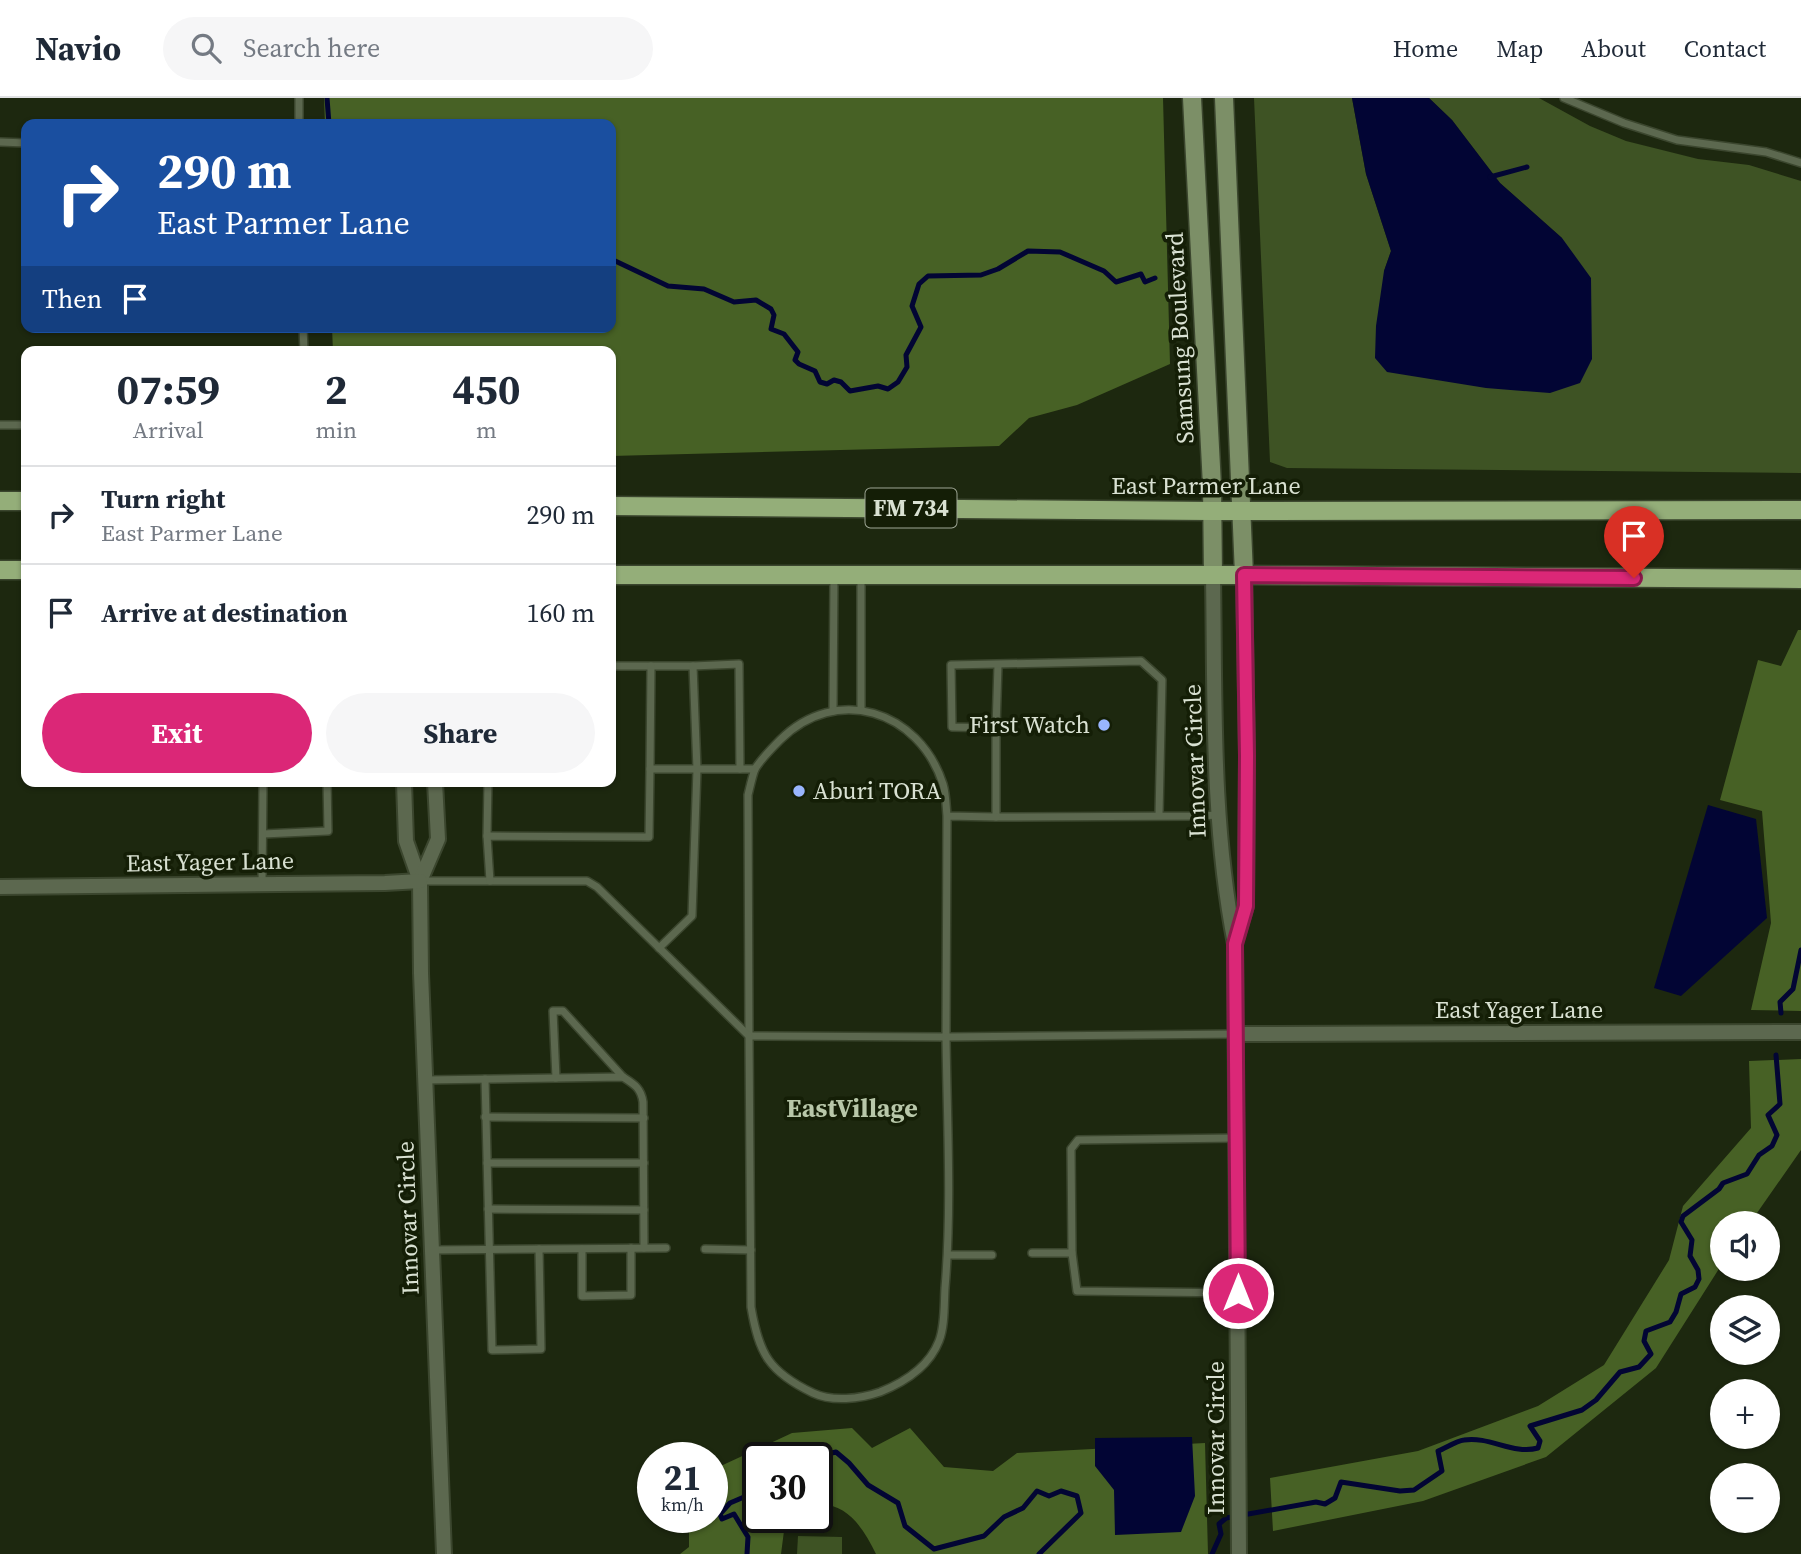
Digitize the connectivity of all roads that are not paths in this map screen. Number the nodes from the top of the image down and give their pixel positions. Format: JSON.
{"nodes":[{"id":1,"x":299,"y":98,"type":"edge"},
{"id":2,"x":1192,"y":98,"type":"edge"},
{"id":3,"x":1224,"y":98,"type":"edge"},
{"id":4,"x":1564,"y":98,"type":"edge"},
{"id":5,"x":299,"y":119,"type":"edge"},
{"id":6,"x":0,"y":142,"type":"edge"},
{"id":7,"x":21,"y":143,"type":"edge"},
{"id":8,"x":1801,"y":163,"type":"edge"},
{"id":9,"x":0,"y":425,"type":"edge"},
{"id":10,"x":21,"y":425,"type":"edge"},
{"id":11,"x":0,"y":501,"type":"edge"},
{"id":12,"x":21,"y":501,"type":"edge"},
{"id":13,"x":616,"y":506,"type":"edge"},
{"id":14,"x":1801,"y":510,"type":"edge"},
{"id":15,"x":1212,"y":511,"type":"junction"},
{"id":16,"x":1241,"y":511,"type":"junction"},
{"id":17,"x":0,"y":570,"type":"edge"},
{"id":18,"x":21,"y":570,"type":"edge"},
{"id":19,"x":616,"y":575,"type":"edge"},
{"id":20,"x":1213,"y":575,"type":"junction"},
{"id":21,"x":1244,"y":575,"type":"junction"},
{"id":22,"x":834,"y":576,"type":"junction"},
{"id":23,"x":861,"y":576,"type":"junction"},
{"id":24,"x":1801,"y":579,"type":"edge"},
{"id":25,"x":998,"y":665,"type":"junction"},
{"id":26,"x":616,"y":666,"type":"edge"},
{"id":27,"x":651,"y":666,"type":"junction"},
{"id":28,"x":693,"y":666,"type":"junction"},
{"id":29,"x":862,"y":709,"type":"junction"},
{"id":30,"x":833,"y":712,"type":"junction"},
{"id":31,"x":996,"y":728,"type":"junction"},
{"id":32,"x":650,"y":769,"type":"junction"},
{"id":33,"x":697,"y":769,"type":"junction"},
{"id":34,"x":740,"y":769,"type":"junction"},
{"id":35,"x":755,"y":769,"type":"junction"},
{"id":36,"x":263,"y":787,"type":"edge"},
{"id":37,"x":327,"y":787,"type":"edge"},
{"id":38,"x":404,"y":787,"type":"edge"},
{"id":39,"x":435,"y":787,"type":"edge"},
{"id":40,"x":488,"y":787,"type":"edge"},
{"id":41,"x":1217,"y":815,"type":"junction"},
{"id":42,"x":947,"y":816,"type":"junction"},
{"id":43,"x":1160,"y":816,"type":"junction"},
{"id":44,"x":996,"y":817,"type":"junction"},
{"id":45,"x":263,"y":834,"type":"junction"},
{"id":46,"x":488,"y":836,"type":"junction"},
{"id":47,"x":420,"y":881,"type":"junction"},
{"id":48,"x":490,"y":881,"type":"junction"},
{"id":49,"x":262,"y":884,"type":"junction"},
{"id":50,"x":0,"y":887,"type":"edge"},
{"id":51,"x":1235,"y":944,"type":"junction"},
{"id":52,"x":659,"y":948,"type":"junction"},
{"id":53,"x":1801,"y":1032,"type":"edge"},
{"id":54,"x":1237,"y":1034,"type":"junction"},
{"id":55,"x":749,"y":1035,"type":"junction"},
{"id":56,"x":946,"y":1037,"type":"junction"},
{"id":57,"x":623,"y":1077,"type":"junction"},
{"id":58,"x":556,"y":1078,"type":"junction"},
{"id":59,"x":485,"y":1079,"type":"junction"},
{"id":60,"x":425,"y":1080,"type":"junction"},
{"id":61,"x":485,"y":1117,"type":"junction"},
{"id":62,"x":644,"y":1118,"type":"junction"},
{"id":63,"x":1237,"y":1138,"type":"junction"},
{"id":64,"x":487,"y":1163,"type":"junction"},
{"id":65,"x":644,"y":1163,"type":"junction"},
{"id":66,"x":488,"y":1209,"type":"junction"},
{"id":67,"x":644,"y":1210,"type":"junction"},
{"id":68,"x":631,"y":1248,"type":"junction"},
{"id":69,"x":644,"y":1248,"type":"junction"},
{"id":70,"x":666,"y":1248,"type":"dead end"},
{"id":71,"x":539,"y":1249,"type":"junction"},
{"id":72,"x":582,"y":1249,"type":"junction"},
{"id":73,"x":432,"y":1250,"type":"junction"},
{"id":74,"x":489,"y":1250,"type":"junction"},
{"id":75,"x":705,"y":1250,"type":"dead end"},
{"id":76,"x":751,"y":1250,"type":"junction"},
{"id":77,"x":1032,"y":1253,"type":"dead end"},
{"id":78,"x":1072,"y":1253,"type":"junction"},
{"id":79,"x":948,"y":1255,"type":"junction"},
{"id":80,"x":992,"y":1255,"type":"dead end"},
{"id":81,"x":1238,"y":1293,"type":"junction"},
{"id":82,"x":444,"y":1554,"type":"edge"},
{"id":83,"x":1239,"y":1554,"type":"edge"}],
"edges":[{"from":1,"to":5,"type":"lane"},
{"from":2,"to":15,"type":"street","name":"Samsung Boulevard"},
{"from":3,"to":16,"type":"street"},
{"from":4,"to":8,"type":"lane"},
{"from":6,"to":7,"type":"lane"},
{"from":9,"to":10,"type":"lane"},
{"from":11,"to":12,"type":"main road"},
{"from":13,"to":15,"type":"main road","name":"East Parmer Lane","number":"FM 734"},
{"from":14,"to":16,"type":"main road","name":"East Parmer Lane","number":"FM 734"},
{"from":15,"to":16,"type":"main road","name":"East Parmer Lane","number":"FM 734"},
{"from":15,"to":20,"type":"street","name":"Samsung Boulevard"},
{"from":16,"to":21,"type":"street"},
{"from":17,"to":18,"type":"main road"},
{"from":19,"to":22,"type":"main road"},
{"from":20,"to":21,"type":"main road"},
{"from":20,"to":23,"type":"main road"},
{"from":20,"to":41,"type":"street","name":"Innovar Circle"},
{"from":21,"to":24,"type":"main road"},
{"from":21,"to":51,"type":"street","name":"Innovar Circle"},
{"from":22,"to":23,"type":"main road"},
{"from":22,"to":30,"type":"lane"},
{"from":23,"to":29,"type":"lane"},
{"from":25,"to":31,"type":"lane"},
{"from":25,"to":31,"type":"lane"},
{"from":25,"to":43,"type":"lane"},
{"from":26,"to":27,"type":"lane"},
{"from":27,"to":28,"type":"lane"},
{"from":27,"to":32,"type":"lane"},
{"from":28,"to":33,"type":"lane"},
{"from":28,"to":34,"type":"lane"},
{"from":29,"to":30,"type":"lane"},
{"from":29,"to":42,"type":"lane"},
{"from":30,"to":35,"type":"lane"},
{"from":31,"to":44,"type":"lane"},
{"from":32,"to":33,"type":"lane"},
{"from":32,"to":46,"type":"lane"},
{"from":33,"to":34,"type":"lane"},
{"from":33,"to":52,"type":"lane"},
{"from":34,"to":35,"type":"lane"},
{"from":35,"to":55,"type":"lane"},
{"from":36,"to":45,"type":"lane"},
{"from":37,"to":45,"type":"lane"},
{"from":38,"to":47,"type":"street","name":"Innovar Circle"},
{"from":39,"to":47,"type":"street","name":"Innovar Circle"},
{"from":40,"to":46,"type":"lane"},
{"from":41,"to":43,"type":"lane"},
{"from":41,"to":51,"type":"street","name":"Innovar Circle"},
{"from":42,"to":44,"type":"lane"},
{"from":42,"to":56,"type":"lane"},
{"from":43,"to":44,"type":"lane"},
{"from":45,"to":49,"type":"lane"},
{"from":46,"to":48,"type":"lane"},
{"from":47,"to":48,"type":"lane"},
{"from":47,"to":49,"type":"street","name":"East Yager Lane"},
{"from":47,"to":60,"type":"street","name":"Innovar Circle"},
{"from":48,"to":52,"type":"lane"},
{"from":49,"to":50,"type":"street","name":"East Yager Lane"},
{"from":51,"to":54,"type":"street","name":"Innovar Circle"},
{"from":52,"to":55,"type":"lane"},
{"from":53,"to":54,"type":"street","name":"East Yager Lane"},
{"from":54,"to":56,"type":"lane"},
{"from":54,"to":63,"type":"street","name":"Innovar Circle"},
{"from":55,"to":56,"type":"lane"},
{"from":55,"to":76,"type":"lane"},
{"from":56,"to":79,"type":"lane"},
{"from":57,"to":58,"type":"lane"},
{"from":57,"to":58,"type":"lane"},
{"from":57,"to":62,"type":"lane"},
{"from":58,"to":59,"type":"lane"},
{"from":59,"to":60,"type":"lane"},
{"from":59,"to":61,"type":"lane"},
{"from":60,"to":73,"type":"street","name":"Innovar Circle"},
{"from":61,"to":62,"type":"lane"},
{"from":61,"to":64,"type":"lane"},
{"from":62,"to":65,"type":"lane"},
{"from":63,"to":78,"type":"lane"},
{"from":63,"to":81,"type":"street","name":"Innovar Circle"},
{"from":64,"to":65,"type":"lane"},
{"from":64,"to":66,"type":"lane"},
{"from":65,"to":67,"type":"lane"},
{"from":66,"to":67,"type":"lane"},
{"from":66,"to":74,"type":"lane"},
{"from":67,"to":69,"type":"lane"},
{"from":68,"to":69,"type":"lane"},
{"from":68,"to":72,"type":"lane"},
{"from":68,"to":72,"type":"lane"},
{"from":69,"to":70,"type":"lane"},
{"from":71,"to":72,"type":"lane"},
{"from":71,"to":74,"type":"lane"},
{"from":71,"to":74,"type":"lane"},
{"from":73,"to":74,"type":"lane"},
{"from":73,"to":82,"type":"street","name":"Innovar Circle"},
{"from":75,"to":76,"type":"lane"},
{"from":76,"to":79,"type":"lane"},
{"from":77,"to":78,"type":"lane"},
{"from":78,"to":81,"type":"lane"},
{"from":79,"to":80,"type":"lane"},
{"from":81,"to":83,"type":"street","name":"Innovar Circle"}]}
